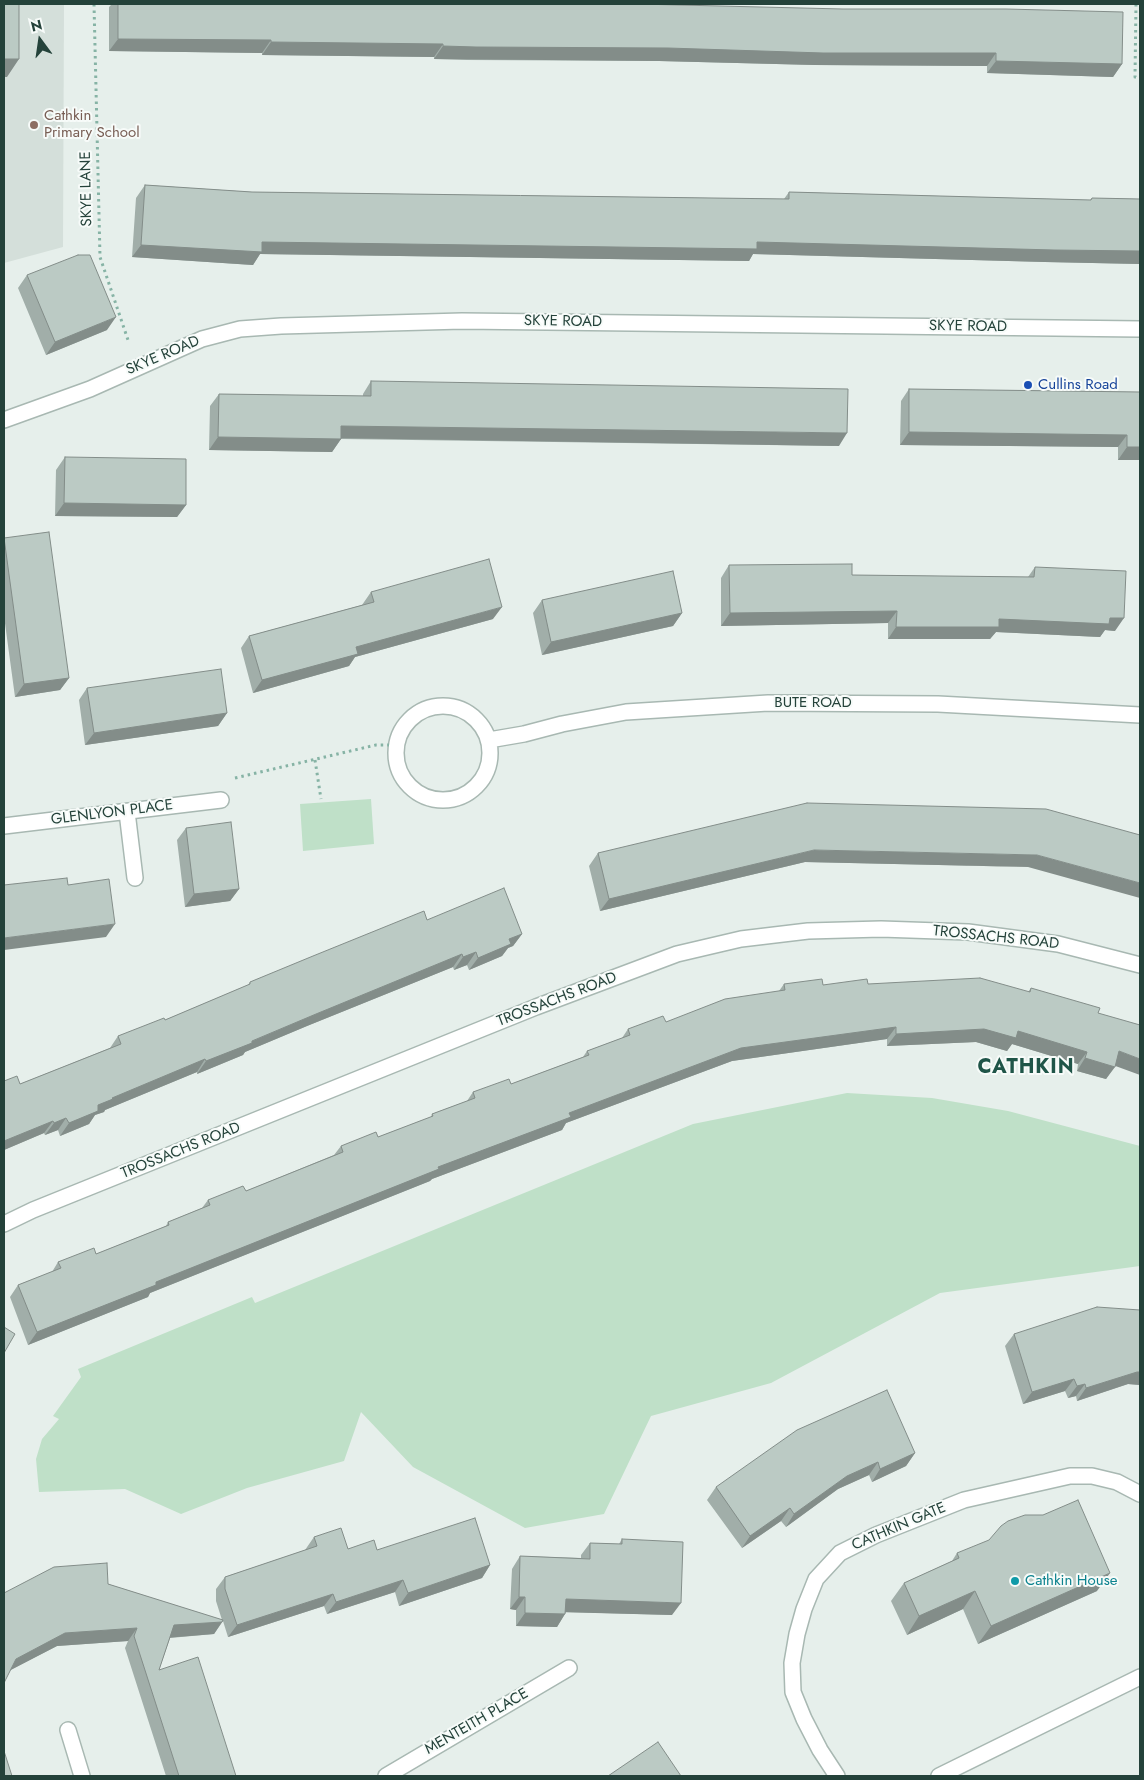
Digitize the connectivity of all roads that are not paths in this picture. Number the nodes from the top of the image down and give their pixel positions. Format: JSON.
{"nodes":[{"id":1,"x":1140,"y":329,"type":"edge"},
{"id":2,"x":4,"y":420,"type":"edge"},
{"id":3,"x":1140,"y":715,"type":"edge"},
{"id":4,"x":489,"y":740,"type":"junction"},
{"id":5,"x":221,"y":800,"type":"road end"},
{"id":6,"x":128,"y":812,"type":"junction"},
{"id":7,"x":4,"y":826,"type":"edge"},
{"id":8,"x":135,"y":878,"type":"dead end"},
{"id":9,"x":1140,"y":965,"type":"edge"},
{"id":10,"x":4,"y":1224,"type":"edge"},
{"id":11,"x":1140,"y":1494,"type":"edge"},
{"id":12,"x":569,"y":1668,"type":"dead end"},
{"id":13,"x":1140,"y":1677,"type":"edge"},
{"id":14,"x":68,"y":1730,"type":"dead end"},
{"id":15,"x":82,"y":1776,"type":"edge"},
{"id":16,"x":386,"y":1776,"type":"edge"},
{"id":17,"x":838,"y":1776,"type":"edge"},
{"id":18,"x":940,"y":1776,"type":"edge"}],
"edges":[{"from":1,"to":2,"type":"street","name":"SKYE ROAD"},
{"from":3,"to":4,"type":"street","name":"BUTE ROAD"},
{"from":4,"to":4,"type":"street"},
{"from":5,"to":6,"type":"street","name":"GLENLYON PLACE"},
{"from":6,"to":7,"type":"street","name":"GLENLYON PLACE"},
{"from":6,"to":8,"type":"street"},
{"from":9,"to":10,"type":"street","name":"TROSSACHS ROAD"},
{"from":11,"to":17,"type":"street","name":"CATHKIN GATE"},
{"from":12,"to":16,"type":"street","name":"MENTEITH PLACE"},
{"from":13,"to":18,"type":"street"},
{"from":14,"to":15,"type":"street"}]}
